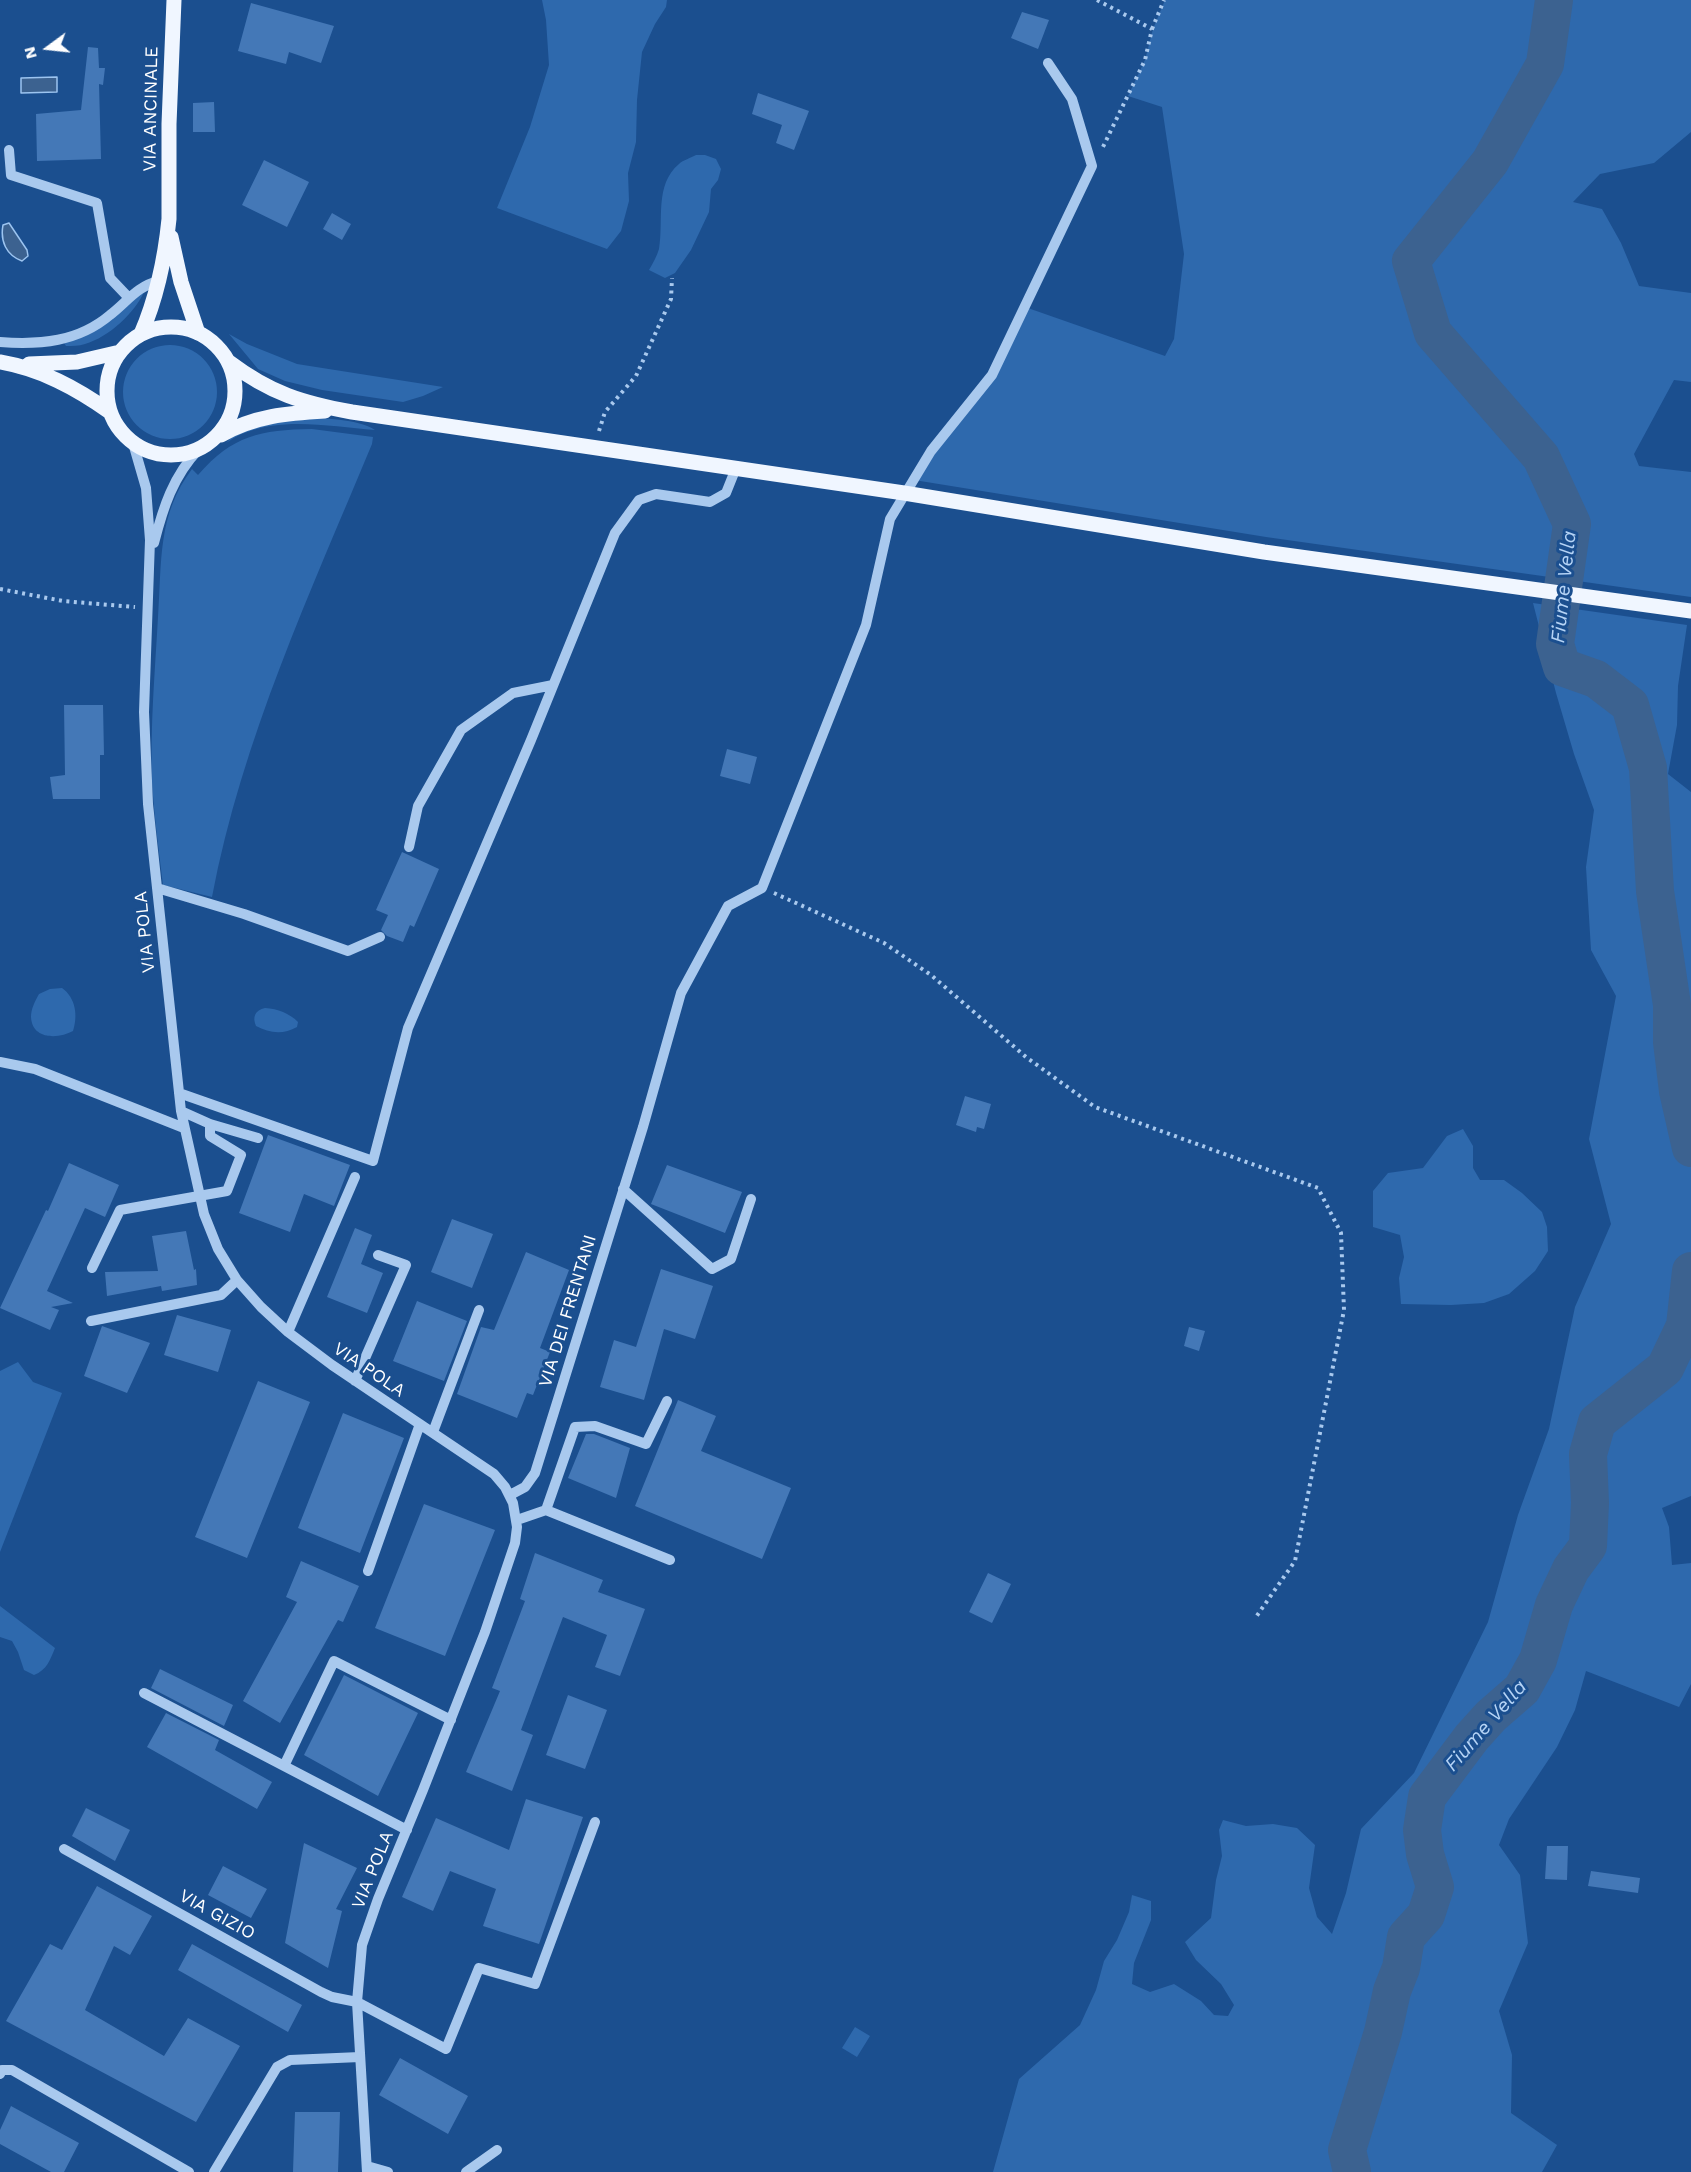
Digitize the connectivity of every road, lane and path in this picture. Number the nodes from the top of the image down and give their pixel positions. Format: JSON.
{"nodes":[{"id":1,"x":174,"y":0,"type":"edge"},
{"id":2,"x":1096,"y":0,"type":"edge"},
{"id":3,"x":1164,"y":0,"type":"edge"},
{"id":4,"x":1152,"y":29,"type":"junction"},
{"id":5,"x":1048,"y":63,"type":"dead end"},
{"id":6,"x":9,"y":150,"type":"dead end"},
{"id":7,"x":1092,"y":166,"type":"junction"},
{"id":8,"x":169,"y":219,"type":"junction"},
{"id":9,"x":672,"y":278,"type":"dead end"},
{"id":10,"x":159,"y":281,"type":"junction"},
{"id":11,"x":129,"y":298,"type":"junction"},
{"id":12,"x":198,"y":333,"type":"junction"},
{"id":13,"x":141,"y":334,"type":"junction"},
{"id":14,"x":0,"y":342,"type":"edge"},
{"id":15,"x":120,"y":352,"type":"junction"},
{"id":16,"x":4,"y":362,"type":"edge"},
{"id":17,"x":229,"y":362,"type":"junction"},
{"id":18,"x":110,"y":412,"type":"junction"},
{"id":19,"x":352,"y":412,"type":"junction"},
{"id":20,"x":214,"y":439,"type":"junction"},
{"id":21,"x":133,"y":443,"type":"junction"},
{"id":22,"x":594,"y":446,"type":"junction"},
{"id":23,"x":199,"y":449,"type":"junction"},
{"id":24,"x":736,"y":468,"type":"junction"},
{"id":25,"x":904,"y":493,"type":"junction"},
{"id":26,"x":150,"y":558,"type":"junction"},
{"id":27,"x":0,"y":589,"type":"edge"},
{"id":28,"x":147,"y":609,"type":"junction"},
{"id":29,"x":1691,"y":611,"type":"edge"},
{"id":30,"x":553,"y":686,"type":"junction"},
{"id":31,"x":409,"y":847,"type":"dead end"},
{"id":32,"x":157,"y":888,"type":"junction"},
{"id":33,"x":762,"y":888,"type":"junction"},
{"id":34,"x":380,"y":937,"type":"dead end"},
{"id":35,"x":0,"y":1062,"type":"edge"},
{"id":36,"x":179,"y":1093,"type":"junction"},
{"id":37,"x":181,"y":1111,"type":"junction"},
{"id":38,"x":210,"y":1124,"type":"junction"},
{"id":39,"x":184,"y":1128,"type":"junction"},
{"id":40,"x":258,"y":1138,"type":"dead end"},
{"id":41,"x":355,"y":1177,"type":"dead end"},
{"id":42,"x":624,"y":1189,"type":"junction"},
{"id":43,"x":199,"y":1195,"type":"junction"},
{"id":44,"x":751,"y":1199,"type":"dead end"},
{"id":45,"x":378,"y":1255,"type":"dead end"},
{"id":46,"x":92,"y":1268,"type":"dead end"},
{"id":47,"x":237,"y":1280,"type":"junction"},
{"id":48,"x":479,"y":1310,"type":"dead end"},
{"id":49,"x":91,"y":1321,"type":"dead end"},
{"id":50,"x":288,"y":1332,"type":"junction"},
{"id":51,"x":355,"y":1381,"type":"junction"},
{"id":52,"x":667,"y":1401,"type":"dead end"},
{"id":53,"x":420,"y":1424,"type":"junction"},
{"id":54,"x":433,"y":1432,"type":"junction"},
{"id":55,"x":510,"y":1495,"type":"junction"},
{"id":56,"x":546,"y":1510,"type":"junction"},
{"id":57,"x":517,"y":1520,"type":"junction"},
{"id":58,"x":670,"y":1560,"type":"dead end"},
{"id":59,"x":368,"y":1572,"type":"dead end"},
{"id":60,"x":1256,"y":1617,"type":"dead end"},
{"id":61,"x":144,"y":1693,"type":"dead end"},
{"id":62,"x":451,"y":1720,"type":"junction"},
{"id":63,"x":284,"y":1766,"type":"junction"},
{"id":64,"x":595,"y":1822,"type":"dead end"},
{"id":65,"x":407,"y":1830,"type":"junction"},
{"id":66,"x":64,"y":1849,"type":"dead end"},
{"id":67,"x":357,"y":2002,"type":"junction"},
{"id":68,"x":360,"y":2057,"type":"junction"},
{"id":69,"x":0,"y":2074,"type":"edge"},
{"id":70,"x":497,"y":2150,"type":"dead end"},
{"id":71,"x":367,"y":2169,"type":"edge"},
{"id":72,"x":189,"y":2172,"type":"edge"},
{"id":73,"x":214,"y":2172,"type":"edge"},
{"id":74,"x":388,"y":2172,"type":"edge"},
{"id":75,"x":466,"y":2172,"type":"edge"}],
"edges":[{"from":1,"to":8,"type":"main road","name":"VIA ANCINALE"},
{"from":2,"to":4,"type":"path"},
{"from":3,"to":4,"type":"path"},
{"from":4,"to":7,"type":"path"},
{"from":5,"to":7,"type":"street"},
{"from":6,"to":11,"type":"street"},
{"from":7,"to":25,"type":"street"},
{"from":8,"to":10,"type":"main road","name":"VIA ANCINALE"},
{"from":8,"to":12,"type":"main road","name":"VIA ANCINALE"},
{"from":9,"to":22,"type":"path"},
{"from":10,"to":11,"type":"street"},
{"from":10,"to":13,"type":"main road","name":"VIA ANCINALE"},
{"from":11,"to":14,"type":"street"},
{"from":12,"to":13,"type":"main road"},
{"from":12,"to":17,"type":"main road"},
{"from":13,"to":15,"type":"main road"},
{"from":15,"to":16,"type":"main road"},
{"from":15,"to":18,"type":"main road"},
{"from":16,"to":18,"type":"main road"},
{"from":17,"to":19,"type":"main road"},
{"from":17,"to":20,"type":"main road"},
{"from":18,"to":21,"type":"main road"},
{"from":19,"to":20,"type":"main road"},
{"from":19,"to":22,"type":"main road"},
{"from":20,"to":23,"type":"main road"},
{"from":21,"to":23,"type":"main road"},
{"from":21,"to":26,"type":"street","name":"VIA POLA"},
{"from":22,"to":24,"type":"main road"},
{"from":23,"to":26,"type":"street","name":"VIA POLA"},
{"from":24,"to":25,"type":"main road"},
{"from":24,"to":30,"type":"street"},
{"from":25,"to":29,"type":"main road"},
{"from":25,"to":33,"type":"street"},
{"from":26,"to":28,"type":"street","name":"VIA POLA"},
{"from":27,"to":28,"type":"path"},
{"from":28,"to":32,"type":"street","name":"VIA POLA"},
{"from":30,"to":31,"type":"street"},
{"from":30,"to":36,"type":"street"},
{"from":32,"to":34,"type":"street"},
{"from":32,"to":36,"type":"street","name":"VIA POLA"},
{"from":33,"to":42,"type":"street","name":"VIA DEI FRENTANI"},
{"from":33,"to":60,"type":"path"},
{"from":35,"to":39,"type":"street"},
{"from":36,"to":37,"type":"street","name":"VIA POLA"},
{"from":37,"to":38,"type":"street"},
{"from":37,"to":39,"type":"street","name":"VIA POLA"},
{"from":38,"to":40,"type":"street"},
{"from":38,"to":43,"type":"street"},
{"from":39,"to":43,"type":"street","name":"VIA POLA"},
{"from":41,"to":50,"type":"street"},
{"from":42,"to":44,"type":"street"},
{"from":42,"to":55,"type":"street","name":"VIA DEI FRENTANI"},
{"from":43,"to":46,"type":"street"},
{"from":43,"to":47,"type":"street","name":"VIA POLA"},
{"from":45,"to":51,"type":"street"},
{"from":47,"to":49,"type":"street"},
{"from":47,"to":50,"type":"street","name":"VIA POLA"},
{"from":48,"to":54,"type":"street"},
{"from":50,"to":51,"type":"street","name":"VIA POLA"},
{"from":51,"to":53,"type":"street","name":"VIA POLA"},
{"from":52,"to":56,"type":"street"},
{"from":53,"to":54,"type":"street","name":"VIA POLA"},
{"from":53,"to":59,"type":"street"},
{"from":54,"to":55,"type":"street","name":"VIA POLA"},
{"from":55,"to":57,"type":"street","name":"VIA POLA"},
{"from":56,"to":57,"type":"street"},
{"from":56,"to":58,"type":"street"},
{"from":57,"to":62,"type":"street","name":"VIA POLA"},
{"from":61,"to":63,"type":"street"},
{"from":62,"to":63,"type":"street"},
{"from":62,"to":65,"type":"street","name":"VIA POLA"},
{"from":63,"to":65,"type":"street"},
{"from":64,"to":67,"type":"street","name":"VIA GIZIO"},
{"from":65,"to":67,"type":"street","name":"VIA POLA"},
{"from":66,"to":67,"type":"street","name":"VIA GIZIO"},
{"from":67,"to":68,"type":"street","name":"VIA POLA"},
{"from":68,"to":71,"type":"street","name":"VIA POLA"},
{"from":68,"to":73,"type":"street"},
{"from":69,"to":72,"type":"street"},
{"from":70,"to":75,"type":"street"},
{"from":71,"to":74,"type":"street"}]}
